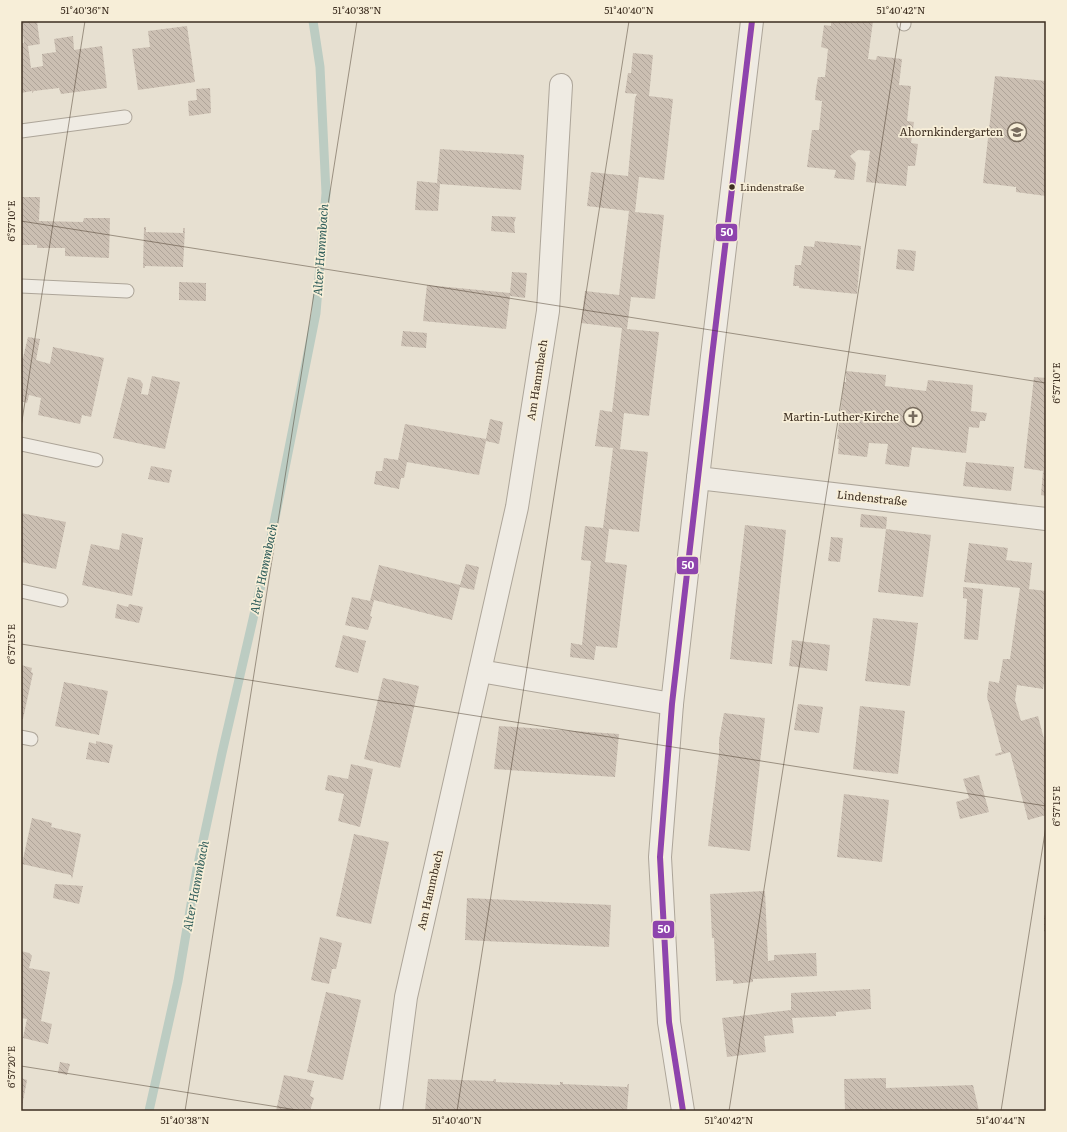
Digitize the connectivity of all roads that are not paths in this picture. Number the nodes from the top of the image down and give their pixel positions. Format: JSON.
{"nodes":[{"id":1,"x":752,"y":21,"type":"edge"},
{"id":2,"x":561,"y":85,"type":"dead end"},
{"id":3,"x":125,"y":117,"type":"dead end"},
{"id":4,"x":21,"y":131,"type":"edge"},
{"id":5,"x":21,"y":286,"type":"edge"},
{"id":6,"x":127,"y":291,"type":"dead end"},
{"id":7,"x":21,"y":444,"type":"edge"},
{"id":8,"x":96,"y":460,"type":"dead end"},
{"id":9,"x":698,"y":478,"type":"junction"},
{"id":10,"x":1046,"y":519,"type":"edge"},
{"id":11,"x":21,"y":591,"type":"edge"},
{"id":12,"x":61,"y":600,"type":"dead end"},
{"id":13,"x":480,"y":671,"type":"junction"},
{"id":14,"x":672,"y":704,"type":"junction"},
{"id":15,"x":392,"y":1111,"type":"edge"},
{"id":16,"x":683,"y":1111,"type":"edge"}],
"edges":[{"from":1,"to":9,"type":"street"},
{"from":2,"to":13,"type":"street","name":"Am Hammbach"},
{"from":3,"to":4,"type":"lane"},
{"from":5,"to":6,"type":"lane"},
{"from":7,"to":8,"type":"lane"},
{"from":9,"to":10,"type":"street","name":"Lindenstraße"},
{"from":9,"to":14,"type":"street"},
{"from":11,"to":12,"type":"lane"},
{"from":13,"to":14,"type":"street"},
{"from":13,"to":15,"type":"street","name":"Am Hammbach"},
{"from":14,"to":16,"type":"street"}]}
